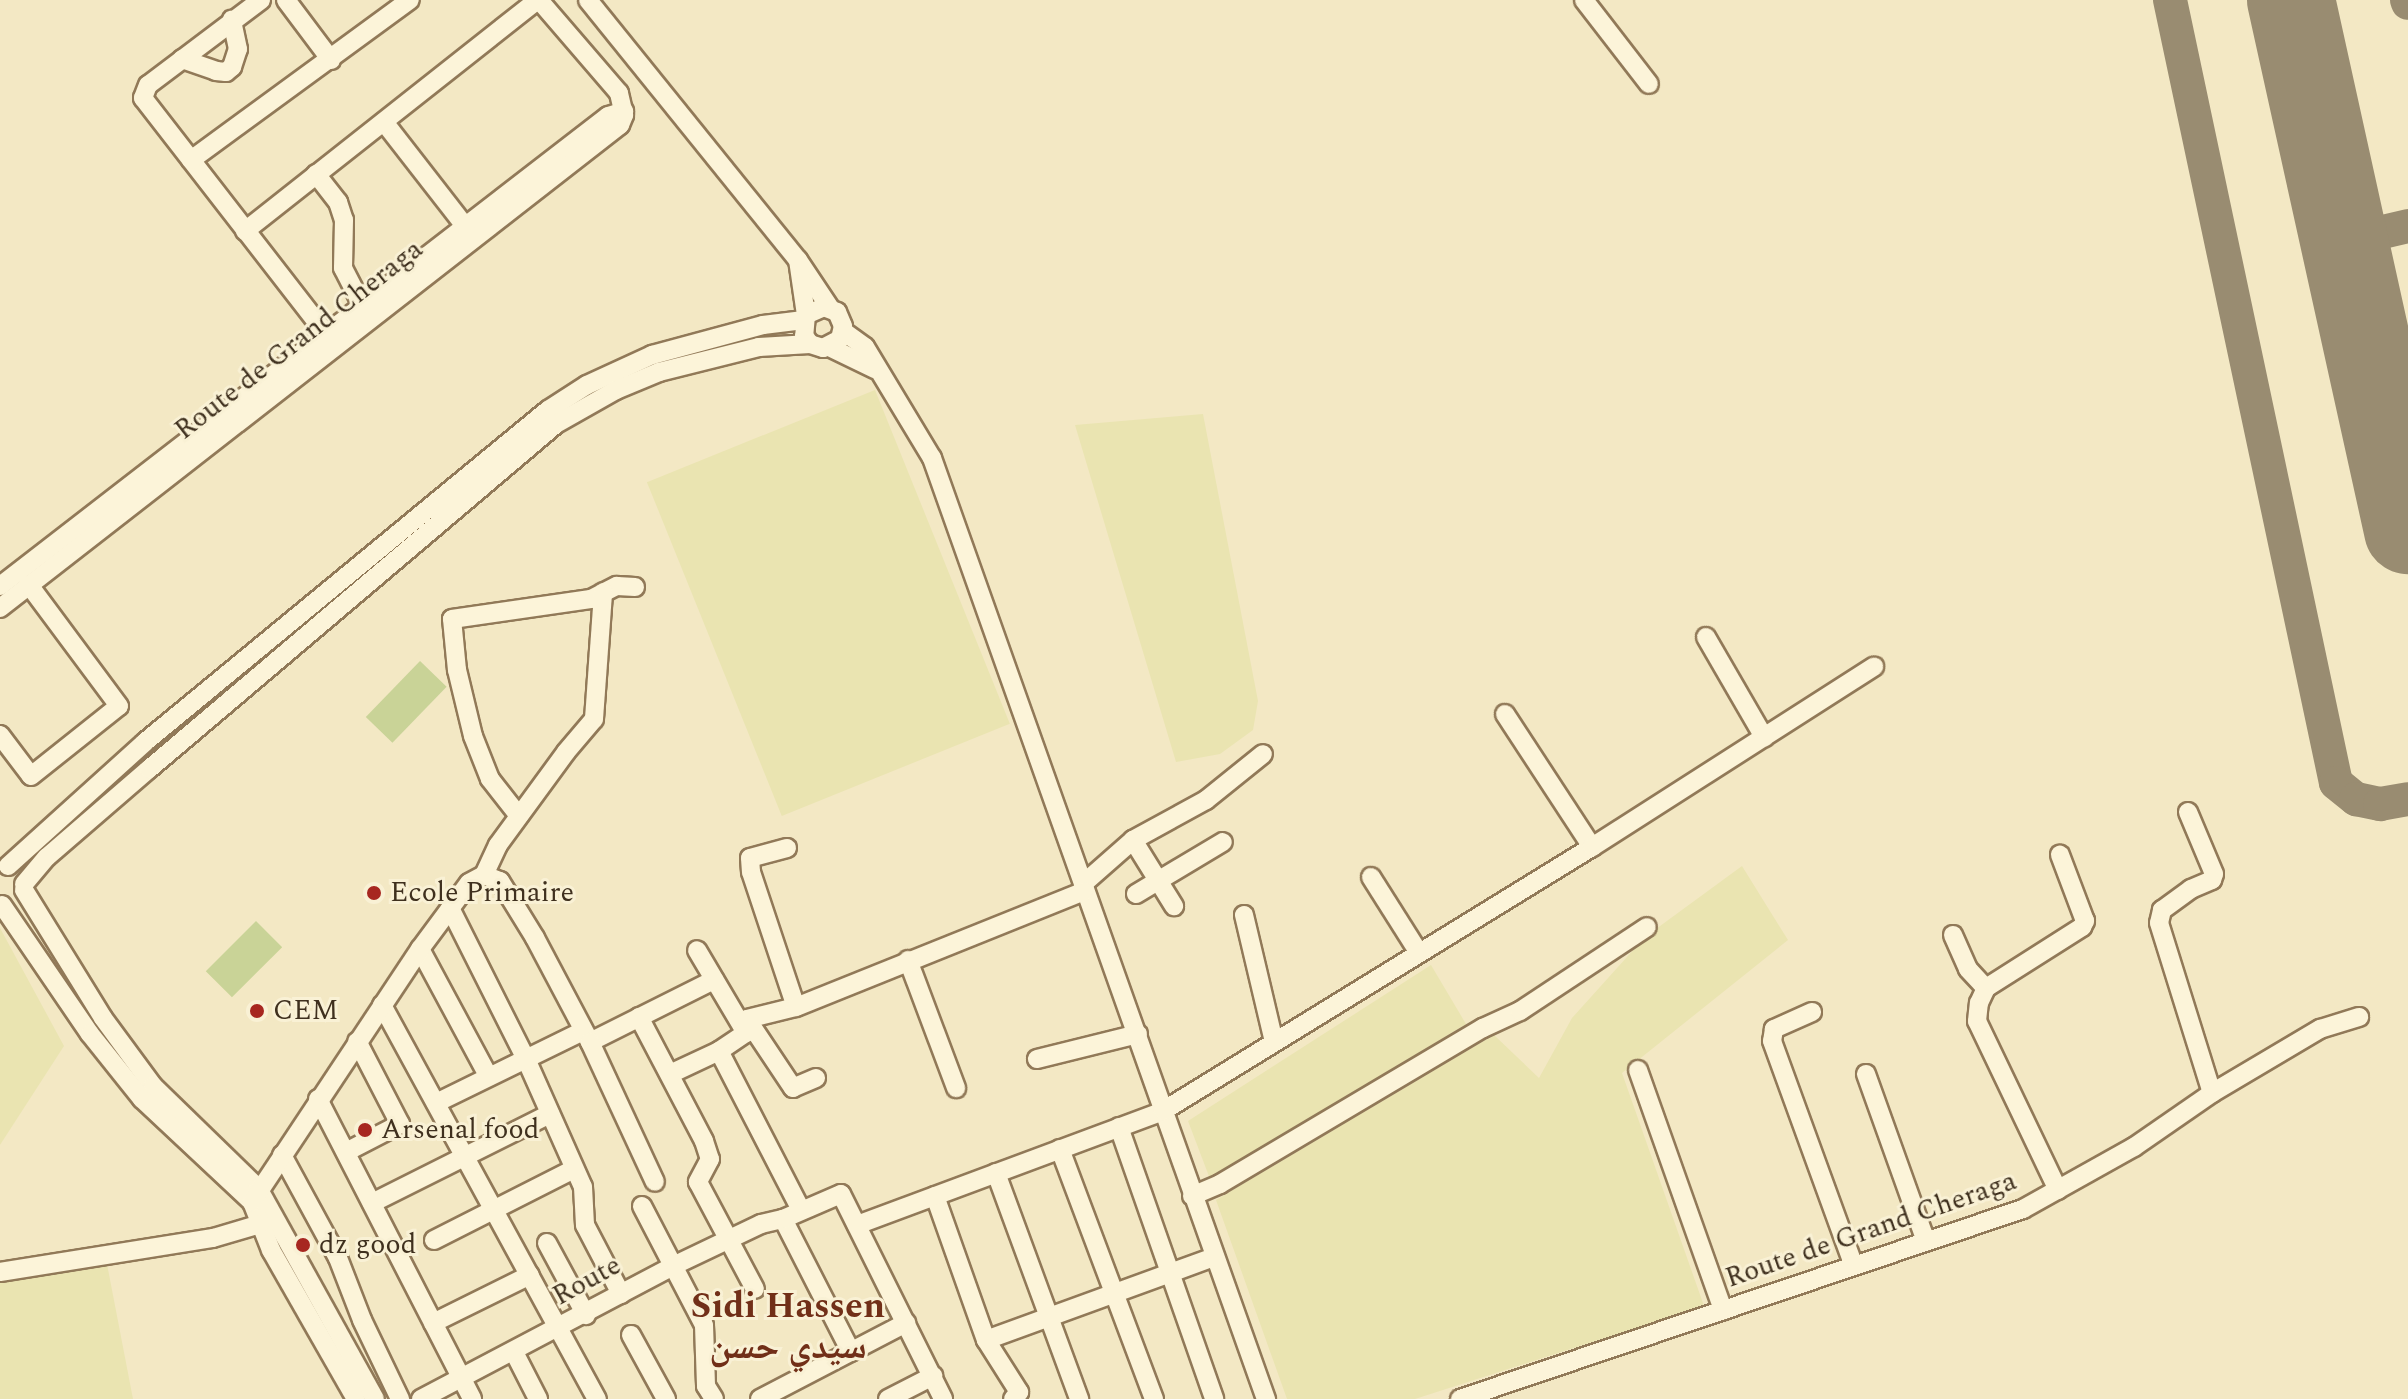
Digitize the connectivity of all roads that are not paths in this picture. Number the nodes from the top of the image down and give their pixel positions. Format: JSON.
{"nodes":[{"id":1,"x":261,"y":0,"type":"edge"},
{"id":2,"x":286,"y":0,"type":"edge"},
{"id":3,"x":538,"y":0,"type":"edge"},
{"id":4,"x":588,"y":0,"type":"edge"},
{"id":5,"x":1584,"y":0,"type":"edge"},
{"id":6,"x":401,"y":3,"type":"edge"},
{"id":7,"x":232,"y":20,"type":"junction"},
{"id":8,"x":182,"y":59,"type":"junction"},
{"id":9,"x":331,"y":60,"type":"junction"},
{"id":10,"x":1649,"y":84,"type":"dead end"},
{"id":11,"x":624,"y":111,"type":"junction"},
{"id":12,"x":384,"y":122,"type":"junction"},
{"id":13,"x":191,"y":160,"type":"junction"},
{"id":14,"x":316,"y":174,"type":"junction"},
{"id":15,"x":465,"y":226,"type":"junction"},
{"id":16,"x":245,"y":231,"type":"junction"},
{"id":17,"x":798,"y":260,"type":"junction"},
{"id":18,"x":362,"y":305,"type":"junction"},
{"id":19,"x":830,"y":308,"type":"junction"},
{"id":20,"x":805,"y":318,"type":"junction"},
{"id":21,"x":843,"y":331,"type":"junction"},
{"id":22,"x":331,"y":340,"type":"junction"},
{"id":23,"x":810,"y":344,"type":"junction"},
{"id":24,"x":829,"y":347,"type":"junction"},
{"id":25,"x":881,"y":373,"type":"junction"},
{"id":26,"x":29,"y":585,"type":"junction"},
{"id":27,"x":0,"y":586,"type":"edge"},
{"id":28,"x":635,"y":587,"type":"dead end"},
{"id":29,"x":603,"y":592,"type":"junction"},
{"id":30,"x":0,"y":608,"type":"edge"},
{"id":31,"x":1706,"y":637,"type":"dead end"},
{"id":32,"x":1874,"y":667,"type":"dead end"},
{"id":33,"x":1505,"y":714,"type":"dead end"},
{"id":34,"x":0,"y":735,"type":"edge"},
{"id":35,"x":1764,"y":737,"type":"junction"},
{"id":36,"x":1263,"y":754,"type":"dead end"},
{"id":37,"x":2188,"y":812,"type":"dead end"},
{"id":38,"x":519,"y":816,"type":"junction"},
{"id":39,"x":1133,"y":840,"type":"junction"},
{"id":40,"x":1223,"y":842,"type":"dead end"},
{"id":41,"x":1592,"y":847,"type":"junction"},
{"id":42,"x":787,"y":848,"type":"dead end"},
{"id":43,"x":2060,"y":855,"type":"dead end"},
{"id":44,"x":3,"y":865,"type":"edge"},
{"id":45,"x":484,"y":875,"type":"junction"},
{"id":46,"x":1371,"y":877,"type":"dead end"},
{"id":47,"x":1157,"y":879,"type":"junction"},
{"id":48,"x":24,"y":887,"type":"junction"},
{"id":49,"x":1083,"y":887,"type":"junction"},
{"id":50,"x":1136,"y":894,"type":"dead end"},
{"id":51,"x":1,"y":905,"type":"edge"},
{"id":52,"x":1174,"y":906,"type":"dead end"},
{"id":53,"x":450,"y":908,"type":"junction"},
{"id":54,"x":1244,"y":915,"type":"dead end"},
{"id":55,"x":1647,"y":927,"type":"dead end"},
{"id":56,"x":1953,"y":935,"type":"dead end"},
{"id":57,"x":420,"y":949,"type":"junction"},
{"id":58,"x":697,"y":950,"type":"dead end"},
{"id":59,"x":1419,"y":953,"type":"junction"},
{"id":60,"x":908,"y":960,"type":"junction"},
{"id":61,"x":714,"y":980,"type":"junction"},
{"id":62,"x":1986,"y":988,"type":"junction"},
{"id":63,"x":382,"y":1005,"type":"junction"},
{"id":64,"x":796,"y":1007,"type":"junction"},
{"id":65,"x":1812,"y":1012,"type":"dead end"},
{"id":66,"x":639,"y":1017,"type":"junction"},
{"id":67,"x":2359,"y":1017,"type":"dead end"},
{"id":68,"x":1138,"y":1034,"type":"junction"},
{"id":69,"x":586,"y":1037,"type":"junction"},
{"id":70,"x":357,"y":1041,"type":"junction"},
{"id":71,"x":1274,"y":1042,"type":"junction"},
{"id":72,"x":719,"y":1051,"type":"junction"},
{"id":73,"x":526,"y":1059,"type":"junction"},
{"id":74,"x":1037,"y":1059,"type":"dead end"},
{"id":75,"x":1638,"y":1070,"type":"dead end"},
{"id":76,"x":670,"y":1074,"type":"junction"},
{"id":77,"x":1866,"y":1074,"type":"dead end"},
{"id":78,"x":489,"y":1077,"type":"junction"},
{"id":79,"x":816,"y":1078,"type":"dead end"},
{"id":80,"x":956,"y":1088,"type":"dead end"},
{"id":81,"x":2212,"y":1093,"type":"junction"},
{"id":82,"x":318,"y":1099,"type":"junction"},
{"id":83,"x":436,"y":1103,"type":"junction"},
{"id":84,"x":1163,"y":1111,"type":"junction"},
{"id":85,"x":550,"y":1114,"type":"junction"},
{"id":86,"x":1119,"y":1127,"type":"junction"},
{"id":87,"x":1060,"y":1149,"type":"junction"},
{"id":88,"x":346,"y":1152,"type":"junction"},
{"id":89,"x":282,"y":1155,"type":"junction"},
{"id":90,"x":465,"y":1156,"type":"junction"},
{"id":91,"x":574,"y":1169,"type":"junction"},
{"id":92,"x":996,"y":1173,"type":"junction"},
{"id":93,"x":655,"y":1182,"type":"dead end"},
{"id":94,"x":2058,"y":1190,"type":"junction"},
{"id":95,"x":255,"y":1195,"type":"junction"},
{"id":96,"x":935,"y":1196,"type":"junction"},
{"id":97,"x":1192,"y":1196,"type":"junction"},
{"id":98,"x":372,"y":1203,"type":"junction"},
{"id":99,"x":642,"y":1206,"type":"dead end"},
{"id":100,"x":493,"y":1208,"type":"junction"},
{"id":101,"x":801,"y":1210,"type":"junction"},
{"id":102,"x":783,"y":1219,"type":"junction"},
{"id":103,"x":260,"y":1224,"type":"junction"},
{"id":104,"x":857,"y":1225,"type":"junction"},
{"id":105,"x":434,"y":1240,"type":"dead end"},
{"id":106,"x":728,"y":1241,"type":"junction"},
{"id":107,"x":1926,"y":1242,"type":"junction"},
{"id":108,"x":547,"y":1243,"type":"dead end"},
{"id":109,"x":1214,"y":1257,"type":"junction"},
{"id":110,"x":675,"y":1265,"type":"junction"},
{"id":111,"x":1854,"y":1266,"type":"junction"},
{"id":112,"x":0,"y":1272,"type":"edge"},
{"id":113,"x":1170,"y":1273,"type":"junction"},
{"id":114,"x":530,"y":1275,"type":"junction"},
{"id":115,"x":755,"y":1289,"type":"dead end"},
{"id":116,"x":621,"y":1294,"type":"junction"},
{"id":117,"x":1114,"y":1296,"type":"junction"},
{"id":118,"x":1723,"y":1310,"type":"junction"},
{"id":119,"x":586,"y":1315,"type":"junction"},
{"id":120,"x":1049,"y":1317,"type":"junction"},
{"id":121,"x":433,"y":1323,"type":"junction"},
{"id":122,"x":906,"y":1323,"type":"junction"},
{"id":123,"x":559,"y":1328,"type":"junction"},
{"id":124,"x":631,"y":1335,"type":"dead end"},
{"id":125,"x":986,"y":1340,"type":"junction"},
{"id":126,"x":514,"y":1352,"type":"junction"},
{"id":127,"x":851,"y":1352,"type":"junction"},
{"id":128,"x":933,"y":1376,"type":"junction"},
{"id":129,"x":461,"y":1377,"type":"junction"},
{"id":130,"x":1018,"y":1397,"type":"edge"},
{"id":131,"x":356,"y":1399,"type":"edge"},
{"id":132,"x":375,"y":1399,"type":"edge"},
{"id":133,"x":400,"y":1399,"type":"edge"},
{"id":134,"x":421,"y":1399,"type":"edge"},
{"id":135,"x":472,"y":1399,"type":"edge"},
{"id":136,"x":538,"y":1399,"type":"edge"},
{"id":137,"x":597,"y":1399,"type":"edge"},
{"id":138,"x":666,"y":1399,"type":"edge"},
{"id":139,"x":714,"y":1399,"type":"edge"},
{"id":140,"x":760,"y":1399,"type":"edge"},
{"id":141,"x":888,"y":1399,"type":"edge"},
{"id":142,"x":943,"y":1399,"type":"edge"},
{"id":143,"x":1079,"y":1399,"type":"edge"},
{"id":144,"x":1154,"y":1399,"type":"edge"},
{"id":145,"x":1214,"y":1399,"type":"edge"},
{"id":146,"x":1266,"y":1399,"type":"edge"},
{"id":147,"x":1460,"y":1399,"type":"edge"}],
"edges":[{"from":1,"to":7,"type":"street"},
{"from":2,"to":9,"type":"street"},
{"from":3,"to":11,"type":"street"},
{"from":3,"to":12,"type":"street"},
{"from":4,"to":17,"type":"street"},
{"from":5,"to":10,"type":"street"},
{"from":6,"to":9,"type":"street"},
{"from":7,"to":8,"type":"street"},
{"from":7,"to":8,"type":"street"},
{"from":8,"to":13,"type":"street"},
{"from":9,"to":13,"type":"street"},
{"from":11,"to":15,"type":"street"},
{"from":11,"to":22,"type":"street","name":"Route de Grand Cheraga"},
{"from":12,"to":14,"type":"street"},
{"from":12,"to":15,"type":"street"},
{"from":13,"to":16,"type":"street"},
{"from":14,"to":16,"type":"street"},
{"from":14,"to":18,"type":"street"},
{"from":15,"to":18,"type":"street"},
{"from":16,"to":22,"type":"street"},
{"from":17,"to":19,"type":"street"},
{"from":17,"to":20,"type":"street"},
{"from":18,"to":22,"type":"street"},
{"from":19,"to":20,"type":"street"},
{"from":19,"to":21,"type":"street"},
{"from":20,"to":23,"type":"street"},
{"from":20,"to":44,"type":"street"},
{"from":21,"to":24,"type":"street"},
{"from":21,"to":25,"type":"street"},
{"from":22,"to":26,"type":"street","name":"Route de Grand Cheraga"},
{"from":22,"to":27,"type":"street"},
{"from":23,"to":24,"type":"street"},
{"from":23,"to":48,"type":"street"},
{"from":24,"to":25,"type":"street"},
{"from":25,"to":49,"type":"street"},
{"from":26,"to":30,"type":"street","name":"Route de Grand Cheraga"},
{"from":26,"to":34,"type":"street"},
{"from":28,"to":29,"type":"street"},
{"from":29,"to":38,"type":"street"},
{"from":29,"to":38,"type":"street"},
{"from":31,"to":35,"type":"street"},
{"from":32,"to":35,"type":"street"},
{"from":33,"to":41,"type":"street"},
{"from":35,"to":41,"type":"street"},
{"from":36,"to":39,"type":"street"},
{"from":37,"to":81,"type":"street"},
{"from":38,"to":45,"type":"street"},
{"from":39,"to":47,"type":"street"},
{"from":39,"to":49,"type":"street"},
{"from":40,"to":47,"type":"street"},
{"from":41,"to":59,"type":"street"},
{"from":42,"to":64,"type":"street"},
{"from":43,"to":62,"type":"street"},
{"from":44,"to":48,"type":"street"},
{"from":45,"to":53,"type":"street"},
{"from":45,"to":69,"type":"street"},
{"from":46,"to":59,"type":"street"},
{"from":47,"to":50,"type":"street"},
{"from":47,"to":52,"type":"street"},
{"from":48,"to":51,"type":"street"},
{"from":48,"to":95,"type":"street"},
{"from":49,"to":60,"type":"street"},
{"from":49,"to":68,"type":"street"},
{"from":51,"to":95,"type":"street"},
{"from":53,"to":57,"type":"street"},
{"from":53,"to":73,"type":"street"},
{"from":54,"to":71,"type":"street"},
{"from":55,"to":97,"type":"street"},
{"from":56,"to":62,"type":"street"},
{"from":57,"to":63,"type":"street"},
{"from":57,"to":78,"type":"street"},
{"from":58,"to":61,"type":"street"},
{"from":59,"to":71,"type":"street"},
{"from":60,"to":64,"type":"street"},
{"from":60,"to":80,"type":"street"},
{"from":61,"to":66,"type":"street"},
{"from":61,"to":72,"type":"street"},
{"from":62,"to":94,"type":"street"},
{"from":63,"to":70,"type":"street"},
{"from":63,"to":83,"type":"street"},
{"from":64,"to":79,"type":"street"},
{"from":65,"to":111,"type":"street"},
{"from":66,"to":69,"type":"street"},
{"from":66,"to":76,"type":"street"},
{"from":67,"to":81,"type":"street","name":"Route de Grand Cheraga"},
{"from":68,"to":74,"type":"street"},
{"from":68,"to":84,"type":"street"},
{"from":69,"to":73,"type":"street"},
{"from":69,"to":93,"type":"street"},
{"from":70,"to":82,"type":"street"},
{"from":70,"to":88,"type":"street"},
{"from":71,"to":84,"type":"street"},
{"from":72,"to":76,"type":"street"},
{"from":72,"to":101,"type":"street"},
{"from":73,"to":78,"type":"street"},
{"from":73,"to":85,"type":"street"},
{"from":75,"to":118,"type":"street"},
{"from":76,"to":106,"type":"street"},
{"from":77,"to":107,"type":"street"},
{"from":78,"to":83,"type":"street"},
{"from":81,"to":94,"type":"street","name":"Route de Grand Cheraga"},
{"from":82,"to":88,"type":"street"},
{"from":82,"to":89,"type":"street"},
{"from":83,"to":90,"type":"street"},
{"from":84,"to":86,"type":"street"},
{"from":84,"to":97,"type":"street"},
{"from":85,"to":90,"type":"street"},
{"from":85,"to":91,"type":"street"},
{"from":86,"to":87,"type":"street"},
{"from":86,"to":113,"type":"street"},
{"from":87,"to":92,"type":"street"},
{"from":87,"to":117,"type":"street"},
{"from":88,"to":98,"type":"street"},
{"from":89,"to":95,"type":"street"},
{"from":89,"to":133,"type":"street"},
{"from":90,"to":98,"type":"street"},
{"from":90,"to":100,"type":"street"},
{"from":91,"to":100,"type":"street"},
{"from":91,"to":116,"type":"street"},
{"from":92,"to":96,"type":"street"},
{"from":92,"to":120,"type":"street"},
{"from":94,"to":107,"type":"street","name":"Route de Grand Cheraga"},
{"from":95,"to":103,"type":"street"},
{"from":95,"to":132,"type":"street"},
{"from":96,"to":104,"type":"street"},
{"from":96,"to":125,"type":"street"},
{"from":97,"to":109,"type":"street"},
{"from":98,"to":121,"type":"street"},
{"from":99,"to":110,"type":"street"},
{"from":100,"to":105,"type":"street"},
{"from":100,"to":114,"type":"street"},
{"from":101,"to":102,"type":"street","name":"Route"},
{"from":101,"to":104,"type":"street","name":"Route"},
{"from":102,"to":106,"type":"street","name":"Route"},
{"from":102,"to":127,"type":"street"},
{"from":103,"to":112,"type":"street"},
{"from":103,"to":131,"type":"street"},
{"from":104,"to":122,"type":"street"},
{"from":106,"to":110,"type":"street","name":"Route"},
{"from":106,"to":115,"type":"street"},
{"from":107,"to":111,"type":"street","name":"Route de Grand Cheraga"},
{"from":108,"to":119,"type":"street"},
{"from":109,"to":113,"type":"street"},
{"from":109,"to":146,"type":"street"},
{"from":110,"to":116,"type":"street","name":"Route"},
{"from":110,"to":139,"type":"street"},
{"from":111,"to":118,"type":"street","name":"Route de Grand Cheraga"},
{"from":113,"to":117,"type":"street"},
{"from":113,"to":145,"type":"street"},
{"from":114,"to":121,"type":"street"},
{"from":114,"to":123,"type":"street"},
{"from":116,"to":119,"type":"street","name":"Route"},
{"from":117,"to":120,"type":"street"},
{"from":117,"to":144,"type":"street"},
{"from":118,"to":147,"type":"street","name":"Route de Grand Cheraga"},
{"from":119,"to":123,"type":"street","name":"Route"},
{"from":120,"to":125,"type":"street"},
{"from":120,"to":143,"type":"street"},
{"from":121,"to":129,"type":"street"},
{"from":122,"to":127,"type":"street"},
{"from":122,"to":128,"type":"street"},
{"from":123,"to":126,"type":"street","name":"Route"},
{"from":123,"to":137,"type":"street"},
{"from":124,"to":138,"type":"street"},
{"from":125,"to":130,"type":"street"},
{"from":126,"to":129,"type":"street","name":"Route"},
{"from":126,"to":136,"type":"street"},
{"from":127,"to":140,"type":"street"},
{"from":128,"to":141,"type":"street"},
{"from":128,"to":142,"type":"street"},
{"from":129,"to":134,"type":"street","name":"Route"},
{"from":129,"to":135,"type":"street"}]}
